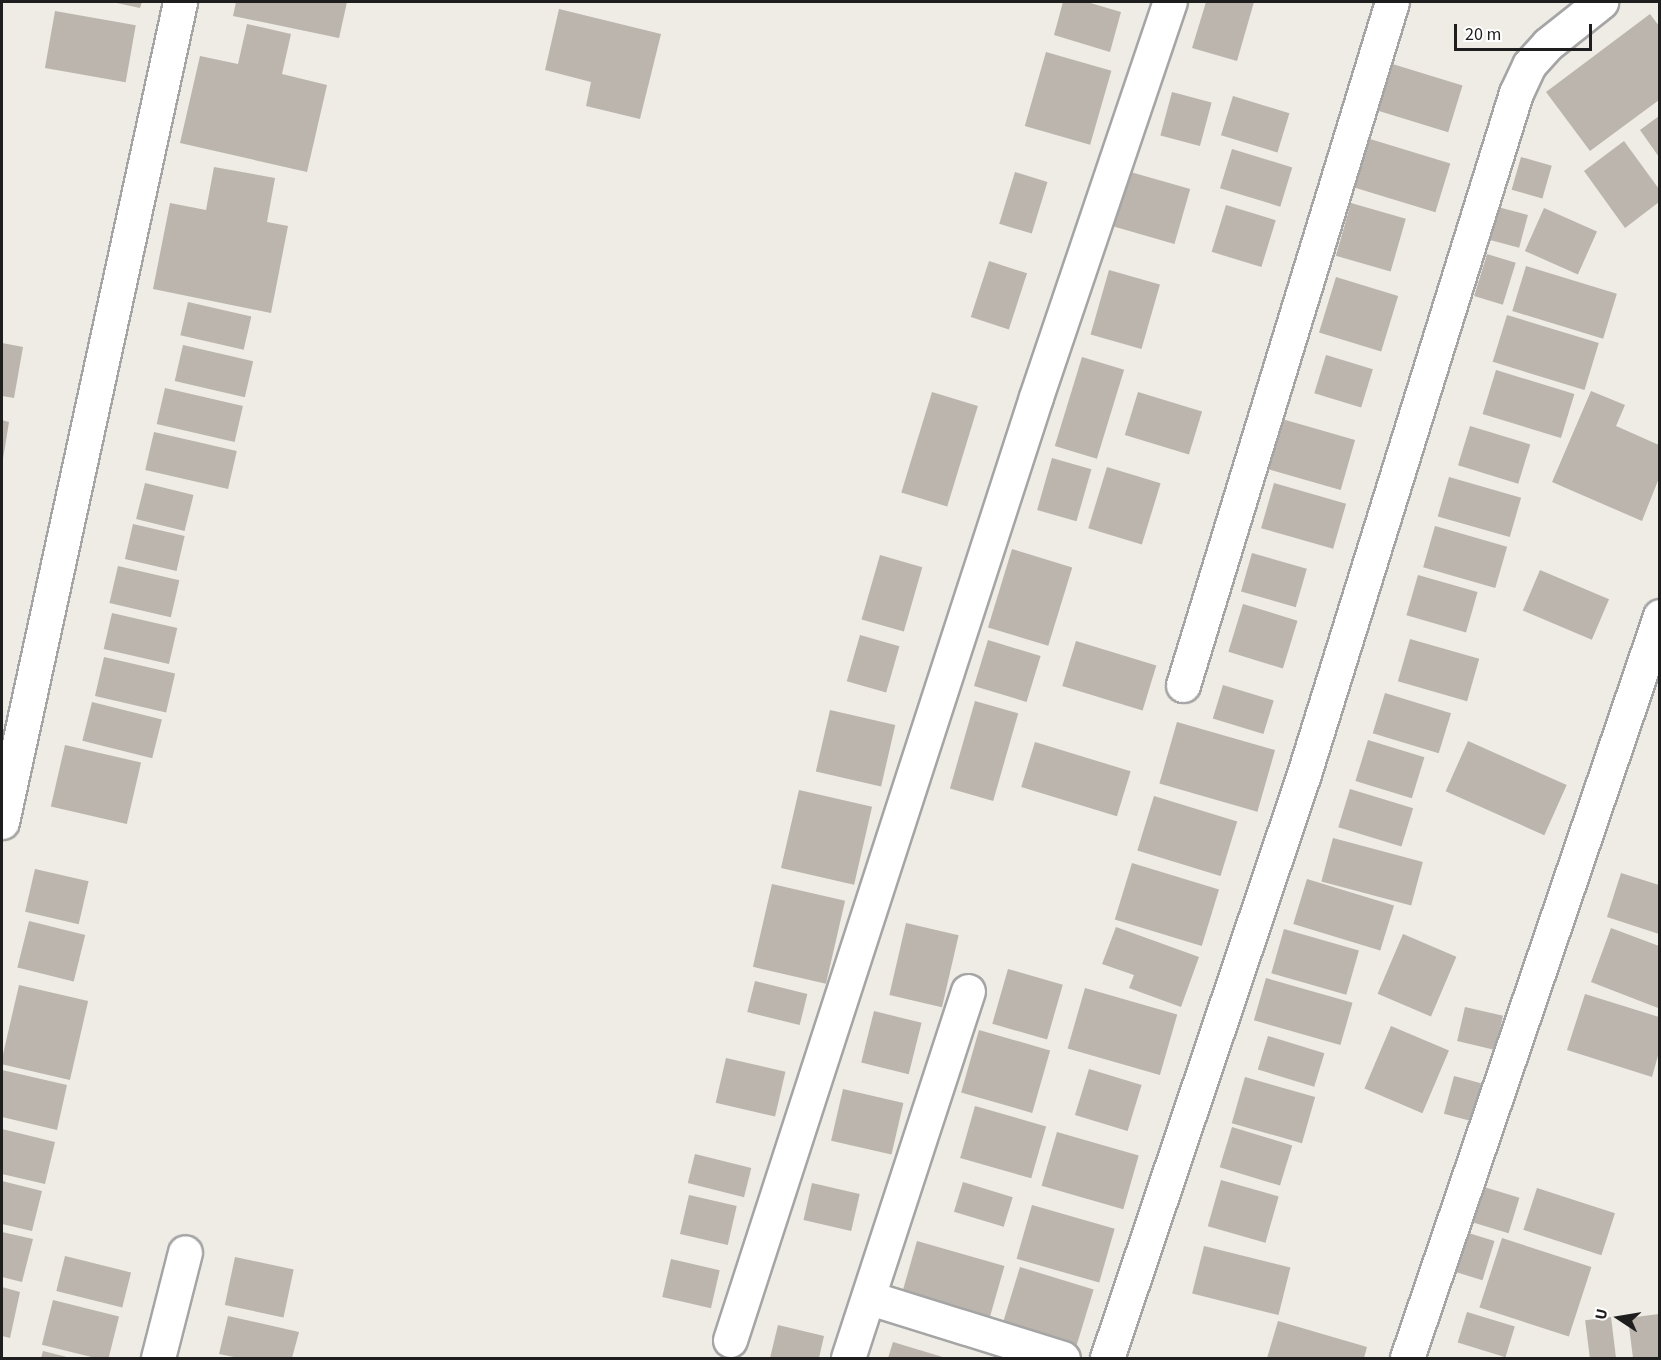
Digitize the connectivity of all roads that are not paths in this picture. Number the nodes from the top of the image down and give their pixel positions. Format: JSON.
{"nodes":[{"id":1,"x":180,"y":2,"type":"edge"},
{"id":2,"x":1170,"y":2,"type":"edge"},
{"id":3,"x":1392,"y":2,"type":"edge"},
{"id":4,"x":1601,"y":2,"type":"edge"},
{"id":5,"x":1659,"y":616,"type":"edge"},
{"id":6,"x":1183,"y":685,"type":"dead end"},
{"id":7,"x":2,"y":822,"type":"edge"},
{"id":8,"x":968,"y":991,"type":"dead end"},
{"id":9,"x":186,"y":1252,"type":"dead end"},
{"id":10,"x":870,"y":1298,"type":"junction"},
{"id":11,"x":730,"y":1340,"type":"dead end"},
{"id":12,"x":158,"y":1359,"type":"edge"},
{"id":13,"x":848,"y":1359,"type":"edge"},
{"id":14,"x":1063,"y":1359,"type":"edge"},
{"id":15,"x":1107,"y":1359,"type":"edge"},
{"id":16,"x":1407,"y":1359,"type":"edge"}],
"edges":[{"from":1,"to":7,"type":"street"},
{"from":2,"to":11,"type":"street"},
{"from":3,"to":6,"type":"street"},
{"from":4,"to":15,"type":"street"},
{"from":5,"to":16,"type":"street"},
{"from":8,"to":10,"type":"street"},
{"from":9,"to":12,"type":"street"},
{"from":10,"to":13,"type":"street"},
{"from":10,"to":14,"type":"street"}]}
